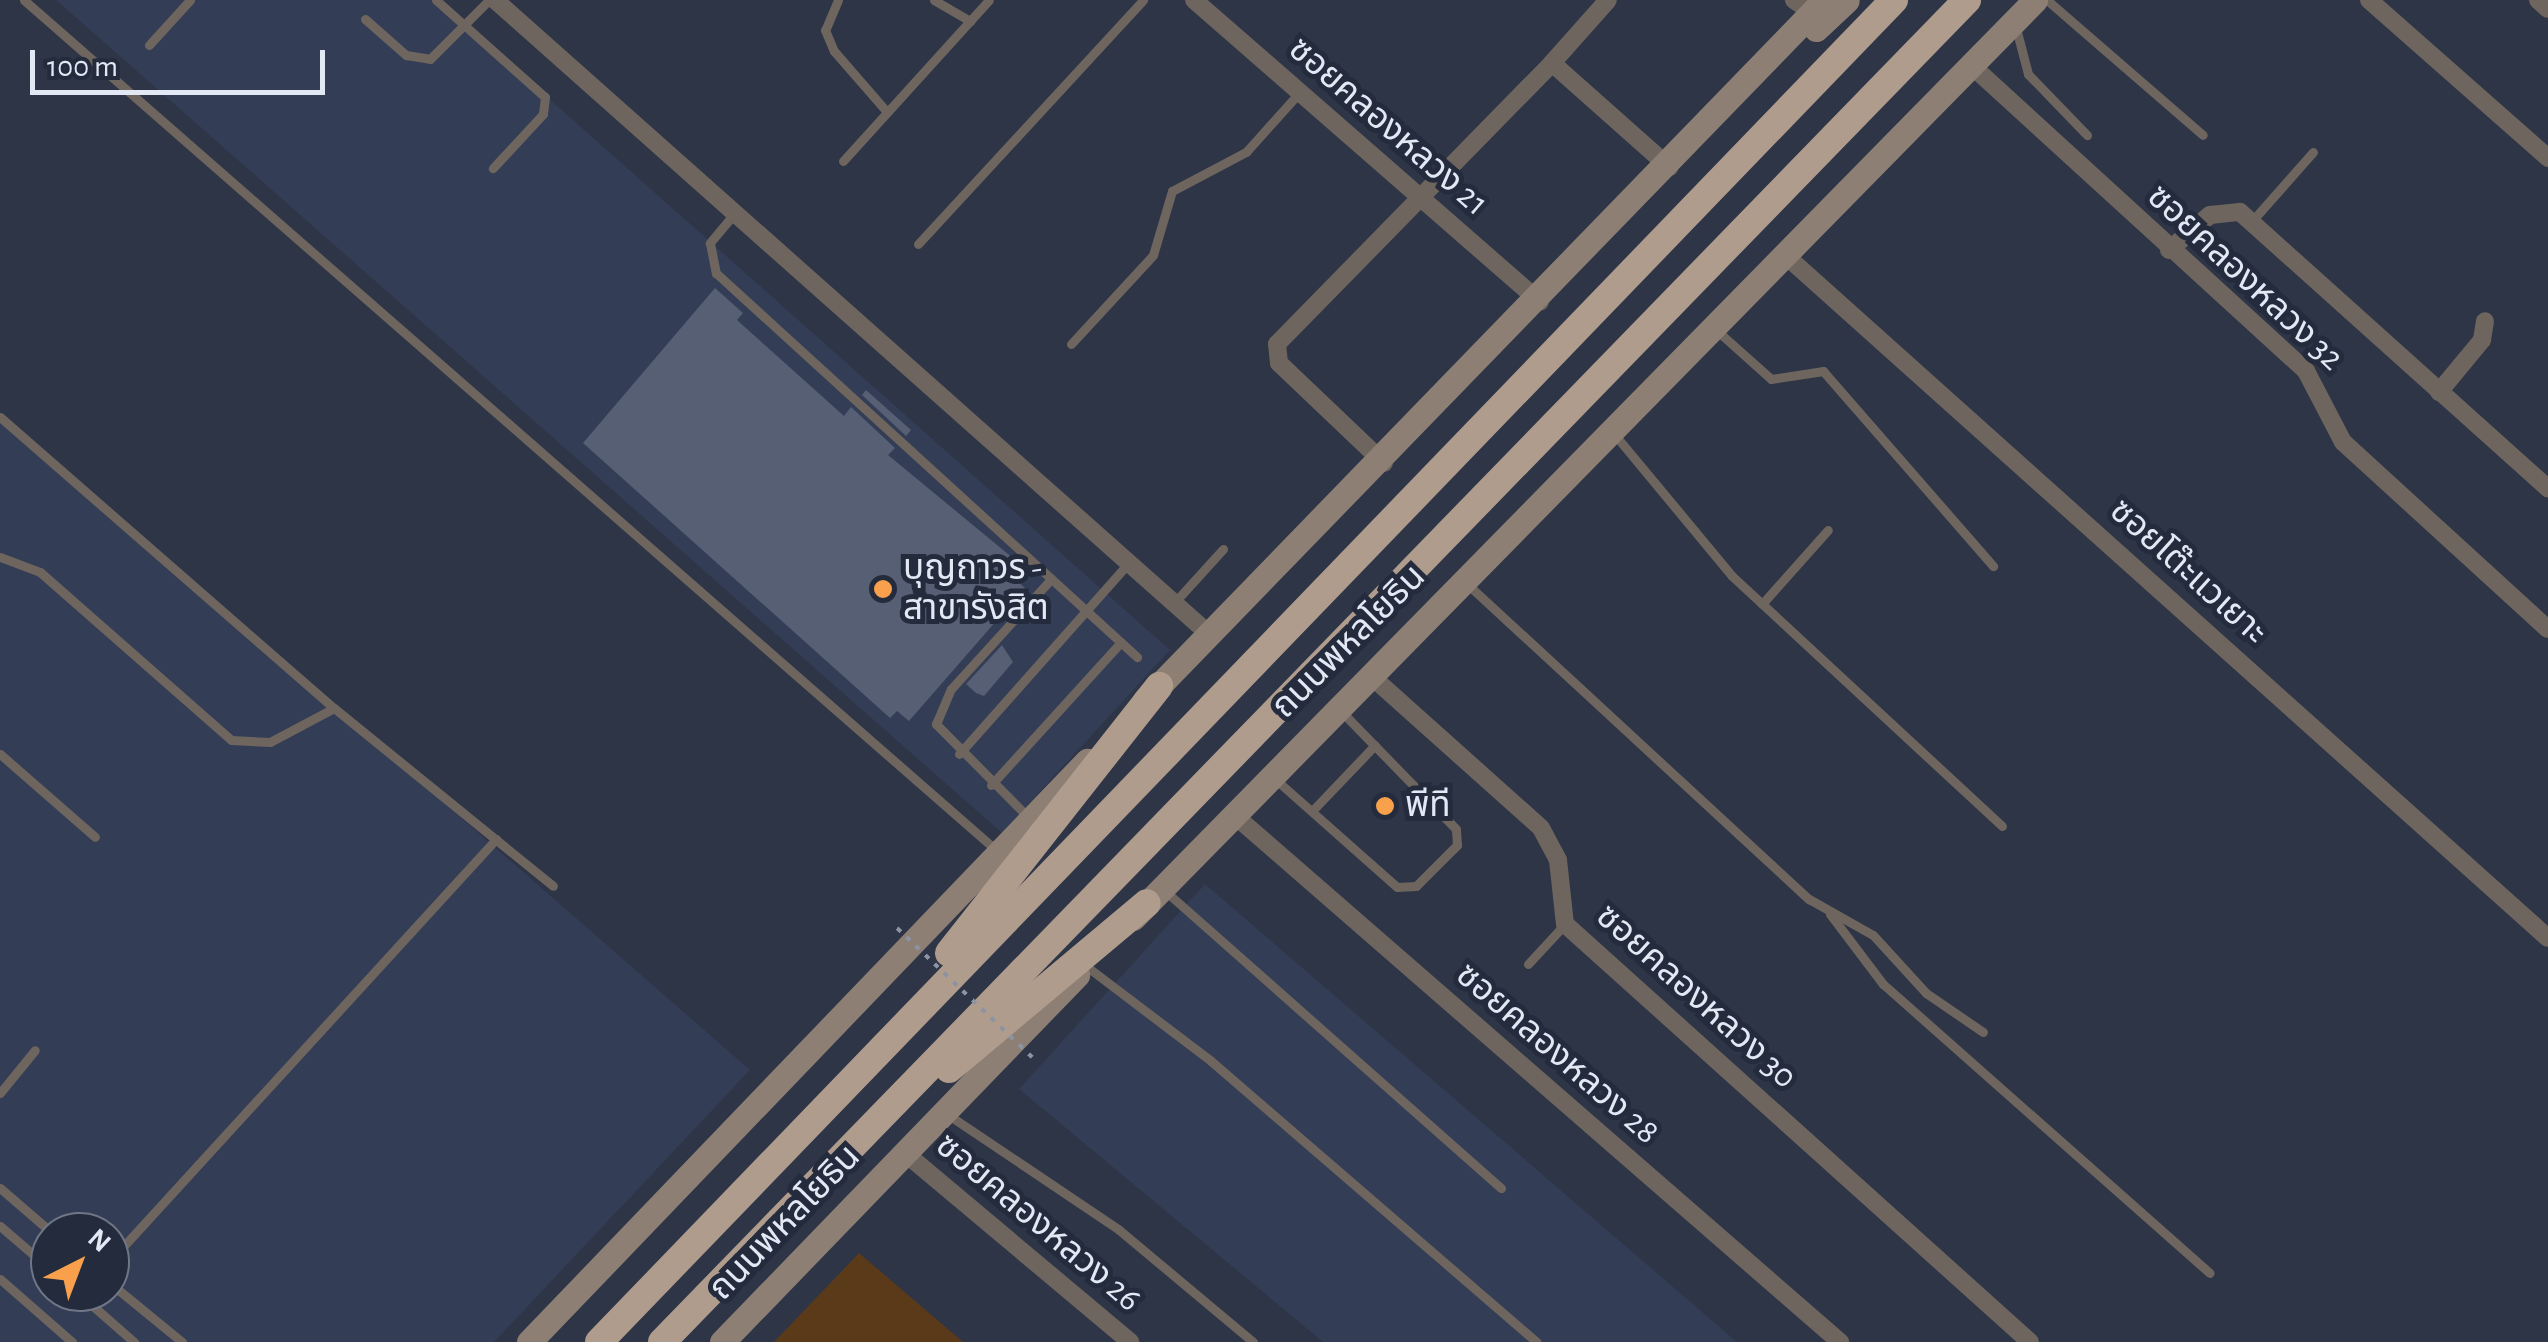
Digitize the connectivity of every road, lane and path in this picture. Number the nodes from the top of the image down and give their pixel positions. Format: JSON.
{"nodes":[{"id":1,"x":24,"y":0,"type":"edge"},
{"id":2,"x":190,"y":0,"type":"edge"},
{"id":3,"x":436,"y":0,"type":"edge"},
{"id":4,"x":492,"y":0,"type":"edge"},
{"id":5,"x":838,"y":0,"type":"edge"},
{"id":6,"x":934,"y":0,"type":"edge"},
{"id":7,"x":990,"y":0,"type":"edge"},
{"id":8,"x":1143,"y":0,"type":"edge"},
{"id":9,"x":1194,"y":0,"type":"edge"},
{"id":10,"x":1608,"y":0,"type":"edge"},
{"id":11,"x":1847,"y":0,"type":"edge"},
{"id":12,"x":1894,"y":0,"type":"edge"},
{"id":13,"x":1967,"y":0,"type":"edge"},
{"id":14,"x":2035,"y":0,"type":"edge"},
{"id":15,"x":2047,"y":0,"type":"edge"},
{"id":16,"x":2369,"y":0,"type":"edge"},
{"id":17,"x":2538,"y":0,"type":"edge"},
{"id":18,"x":1810,"y":4,"type":"edge"},
{"id":19,"x":2548,"y":9,"type":"edge"},
{"id":20,"x":365,"y":19,"type":"dead end"},
{"id":21,"x":2015,"y":20,"type":"junction"},
{"id":22,"x":970,"y":21,"type":"junction"},
{"id":23,"x":466,"y":26,"type":"junction"},
{"id":24,"x":149,"y":45,"type":"dead end"},
{"id":25,"x":1787,"y":48,"type":"junction"},
{"id":26,"x":1552,"y":63,"type":"junction"},
{"id":27,"x":1971,"y":66,"type":"junction"},
{"id":28,"x":1298,"y":93,"type":"junction"},
{"id":29,"x":887,"y":112,"type":"junction"},
{"id":30,"x":2087,"y":135,"type":"dead end"},
{"id":31,"x":2203,"y":135,"type":"dead end"},
{"id":32,"x":2313,"y":152,"type":"dead end"},
{"id":33,"x":2548,"y":158,"type":"edge"},
{"id":34,"x":842,"y":161,"type":"dead end"},
{"id":35,"x":1669,"y":167,"type":"junction"},
{"id":36,"x":493,"y":168,"type":"dead end"},
{"id":37,"x":1418,"y":200,"type":"junction"},
{"id":38,"x":734,"y":214,"type":"junction"},
{"id":39,"x":2251,"y":222,"type":"junction"},
{"id":40,"x":918,"y":244,"type":"dead end"},
{"id":41,"x":2169,"y":250,"type":"junction"},
{"id":42,"x":1784,"y":254,"type":"junction"},
{"id":43,"x":1540,"y":302,"type":"junction"},
{"id":44,"x":2485,"y":322,"type":"dead end"},
{"id":45,"x":1712,"y":326,"type":"junction"},
{"id":46,"x":1071,"y":344,"type":"dead end"},
{"id":47,"x":2439,"y":392,"type":"junction"},
{"id":48,"x":0,"y":417,"type":"edge"},
{"id":49,"x":1610,"y":428,"type":"junction"},
{"id":50,"x":1384,"y":463,"type":"junction"},
{"id":51,"x":2548,"y":488,"type":"edge"},
{"id":52,"x":1828,"y":530,"type":"dead end"},
{"id":53,"x":1223,"y":549,"type":"dead end"},
{"id":54,"x":2,"y":561,"type":"edge"},
{"id":55,"x":1127,"y":564,"type":"junction"},
{"id":56,"x":1994,"y":566,"type":"dead end"},
{"id":57,"x":1051,"y":579,"type":"junction"},
{"id":58,"x":1463,"y":580,"type":"junction"},
{"id":59,"x":1172,"y":604,"type":"junction"},
{"id":60,"x":1762,"y":604,"type":"junction"},
{"id":61,"x":1086,"y":610,"type":"junction"},
{"id":62,"x":2548,"y":629,"type":"edge"},
{"id":63,"x":1210,"y":635,"type":"junction"},
{"id":64,"x":1121,"y":642,"type":"junction"},
{"id":65,"x":1138,"y":657,"type":"dead end"},
{"id":66,"x":1370,"y":675,"type":"junction"},
{"id":67,"x":1159,"y":686,"type":"junction"},
{"id":68,"x":1337,"y":707,"type":"junction"},
{"id":69,"x":334,"y":708,"type":"junction"},
{"id":70,"x":1375,"y":745,"type":"junction"},
{"id":71,"x":0,"y":754,"type":"edge"},
{"id":72,"x":958,"y":754,"type":"junction"},
{"id":73,"x":1271,"y":775,"type":"junction"},
{"id":74,"x":991,"y":786,"type":"junction"},
{"id":75,"x":1312,"y":811,"type":"junction"},
{"id":76,"x":1233,"y":814,"type":"junction"},
{"id":77,"x":1030,"y":820,"type":"junction"},
{"id":78,"x":2002,"y":826,"type":"dead end"},
{"id":79,"x":95,"y":837,"type":"dead end"},
{"id":80,"x":496,"y":839,"type":"junction"},
{"id":81,"x":999,"y":852,"type":"junction"},
{"id":82,"x":554,"y":886,"type":"dead end"},
{"id":83,"x":1154,"y":895,"type":"junction"},
{"id":84,"x":1830,"y":914,"type":"junction"},
{"id":85,"x":1565,"y":924,"type":"junction"},
{"id":86,"x":896,"y":928,"type":"dead end"},
{"id":87,"x":2548,"y":938,"type":"edge"},
{"id":88,"x":1528,"y":964,"type":"dead end"},
{"id":89,"x":1086,"y":966,"type":"junction"},
{"id":90,"x":1983,"y":1032,"type":"dead end"},
{"id":91,"x":35,"y":1050,"type":"dead end"},
{"id":92,"x":1032,"y":1058,"type":"dead end"},
{"id":93,"x":844,"y":1088,"type":"junction"},
{"id":94,"x":0,"y":1092,"type":"edge"},
{"id":95,"x":945,"y":1112,"type":"junction"},
{"id":96,"x":905,"y":1153,"type":"junction"},
{"id":97,"x":830,"y":1168,"type":"junction"},
{"id":98,"x":0,"y":1188,"type":"edge"},
{"id":99,"x":1500,"y":1188,"type":"dead end"},
{"id":100,"x":30,"y":1214,"type":"edge"},
{"id":101,"x":0,"y":1226,"type":"edge"},
{"id":102,"x":130,"y":1239,"type":"edge"},
{"id":103,"x":30,"y":1252,"type":"edge"},
{"id":104,"x":2210,"y":1273,"type":"dead end"},
{"id":105,"x":0,"y":1279,"type":"edge"},
{"id":106,"x":130,"y":1299,"type":"edge"},
{"id":107,"x":99,"y":1312,"type":"edge"},
{"id":108,"x":72,"y":1342,"type":"edge"},
{"id":109,"x":134,"y":1342,"type":"edge"},
{"id":110,"x":182,"y":1342,"type":"edge"},
{"id":111,"x":529,"y":1342,"type":"edge"},
{"id":112,"x":599,"y":1342,"type":"edge"},
{"id":113,"x":662,"y":1342,"type":"edge"},
{"id":114,"x":722,"y":1342,"type":"edge"},
{"id":115,"x":1130,"y":1342,"type":"edge"},
{"id":116,"x":1253,"y":1342,"type":"edge"},
{"id":117,"x":1536,"y":1342,"type":"edge"},
{"id":118,"x":1840,"y":1342,"type":"edge"},
{"id":119,"x":2030,"y":1342,"type":"edge"}],
"edges":[{"from":1,"to":81,"type":"lane"},
{"from":2,"to":24,"type":"lane"},
{"from":3,"to":23,"type":"lane"},
{"from":4,"to":23,"type":"lane"},
{"from":4,"to":38,"type":"street"},
{"from":5,"to":29,"type":"lane"},
{"from":6,"to":22,"type":"lane"},
{"from":7,"to":22,"type":"lane"},
{"from":8,"to":40,"type":"lane"},
{"from":9,"to":28,"type":"street","name":"ซอยคลองหลวง 21"},
{"from":10,"to":26,"type":"street"},
{"from":11,"to":25,"type":"main road"},
{"from":12,"to":93,"type":"highway","name":"ถนนพหลโยธิน"},
{"from":13,"to":97,"type":"highway","name":"ถนนพหลโยธิน"},
{"from":14,"to":21,"type":"main road","name":"ถนนพหลโยธิน"},
{"from":15,"to":31,"type":"lane"},
{"from":16,"to":33,"type":"street"},
{"from":17,"to":19,"type":"street"},
{"from":18,"to":25,"type":"main road"},
{"from":20,"to":23,"type":"lane"},
{"from":21,"to":27,"type":"main road","name":"ถนนพหลโยธิน"},
{"from":21,"to":30,"type":"lane"},
{"from":22,"to":29,"type":"lane"},
{"from":23,"to":36,"type":"lane"},
{"from":25,"to":35,"type":"main road"},
{"from":26,"to":35,"type":"street"},
{"from":26,"to":37,"type":"street"},
{"from":27,"to":41,"type":"street","name":"ซอยคลองหลวง 32"},
{"from":27,"to":42,"type":"main road","name":"ถนนพหลโยธิน"},
{"from":28,"to":37,"type":"street","name":"ซอยคลองหลวง 21"},
{"from":28,"to":46,"type":"lane"},
{"from":29,"to":34,"type":"lane"},
{"from":32,"to":39,"type":"lane"},
{"from":35,"to":43,"type":"main road"},
{"from":37,"to":43,"type":"street","name":"ซอยคลองหลวง 21"},
{"from":37,"to":50,"type":"street"},
{"from":38,"to":55,"type":"street"},
{"from":38,"to":57,"type":"lane"},
{"from":39,"to":41,"type":"street"},
{"from":39,"to":47,"type":"street"},
{"from":41,"to":62,"type":"street","name":"ซอยคลองหลวง 32"},
{"from":42,"to":45,"type":"main road","name":"ถนนพหลโยธิน"},
{"from":42,"to":87,"type":"street","name":"ซอยโต๊ะแวเยาะ"},
{"from":43,"to":50,"type":"main road"},
{"from":44,"to":47,"type":"street"},
{"from":45,"to":49,"type":"main road","name":"ถนนพหลโยธิน"},
{"from":45,"to":56,"type":"lane"},
{"from":47,"to":51,"type":"street"},
{"from":48,"to":69,"type":"lane"},
{"from":49,"to":58,"type":"main road","name":"ถนนพหลโยธิน"},
{"from":49,"to":60,"type":"lane"},
{"from":50,"to":63,"type":"main road"},
{"from":52,"to":60,"type":"lane"},
{"from":53,"to":59,"type":"lane"},
{"from":54,"to":69,"type":"lane"},
{"from":55,"to":59,"type":"street"},
{"from":55,"to":61,"type":"lane"},
{"from":57,"to":61,"type":"lane"},
{"from":57,"to":72,"type":"lane"},
{"from":58,"to":66,"type":"main road","name":"ถนนพหลโยธิน"},
{"from":58,"to":84,"type":"lane"},
{"from":59,"to":63,"type":"street"},
{"from":60,"to":78,"type":"lane"},
{"from":61,"to":64,"type":"lane"},
{"from":61,"to":72,"type":"lane"},
{"from":63,"to":67,"type":"main road"},
{"from":64,"to":65,"type":"lane"},
{"from":64,"to":74,"type":"lane"},
{"from":66,"to":68,"type":"main road","name":"ถนนพหลโยธิน"},
{"from":66,"to":85,"type":"street","name":"ซอยคลองหลวง 30"},
{"from":67,"to":77,"type":"main road"},
{"from":67,"to":93,"type":"highway"},
{"from":68,"to":70,"type":"lane"},
{"from":68,"to":73,"type":"main road","name":"ถนนพหลโยธิน"},
{"from":69,"to":80,"type":"lane"},
{"from":70,"to":75,"type":"lane"},
{"from":70,"to":75,"type":"lane"},
{"from":71,"to":79,"type":"lane"},
{"from":72,"to":74,"type":"lane"},
{"from":73,"to":75,"type":"lane"},
{"from":73,"to":76,"type":"main road","name":"ถนนพหลโยธิน"},
{"from":74,"to":77,"type":"lane"},
{"from":76,"to":83,"type":"main road","name":"ถนนพหลโยธิน"},
{"from":76,"to":118,"type":"street","name":"ซอยคลองหลวง 28"},
{"from":77,"to":81,"type":"main road"},
{"from":80,"to":82,"type":"lane"},
{"from":80,"to":102,"type":"lane"},
{"from":81,"to":111,"type":"main road"},
{"from":83,"to":89,"type":"main road","name":"ถนนพหลโยธิน"},
{"from":83,"to":97,"type":"highway"},
{"from":83,"to":99,"type":"lane"},
{"from":84,"to":90,"type":"lane"},
{"from":84,"to":104,"type":"lane"},
{"from":85,"to":88,"type":"lane"},
{"from":85,"to":119,"type":"street","name":"ซอยคลองหลวง 30"},
{"from":86,"to":92,"type":"path","bridge":true},
{"from":89,"to":95,"type":"main road","name":"ถนนพหลโยธิน"},
{"from":89,"to":117,"type":"lane"},
{"from":91,"to":94,"type":"lane"},
{"from":93,"to":112,"type":"highway","name":"ถนนพหลโยธิน"},
{"from":95,"to":96,"type":"main road","name":"ถนนพหลโยธิน"},
{"from":95,"to":116,"type":"lane"},
{"from":96,"to":114,"type":"main road","name":"ถนนพหลโยธิน"},
{"from":96,"to":115,"type":"street","name":"ซอยคลองหลวง 26"},
{"from":97,"to":113,"type":"highway","name":"ถนนพหลโยธิน"},
{"from":98,"to":100,"type":"lane"},
{"from":101,"to":103,"type":"lane"},
{"from":105,"to":108,"type":"lane"},
{"from":106,"to":110,"type":"lane"},
{"from":107,"to":109,"type":"lane"}]}
